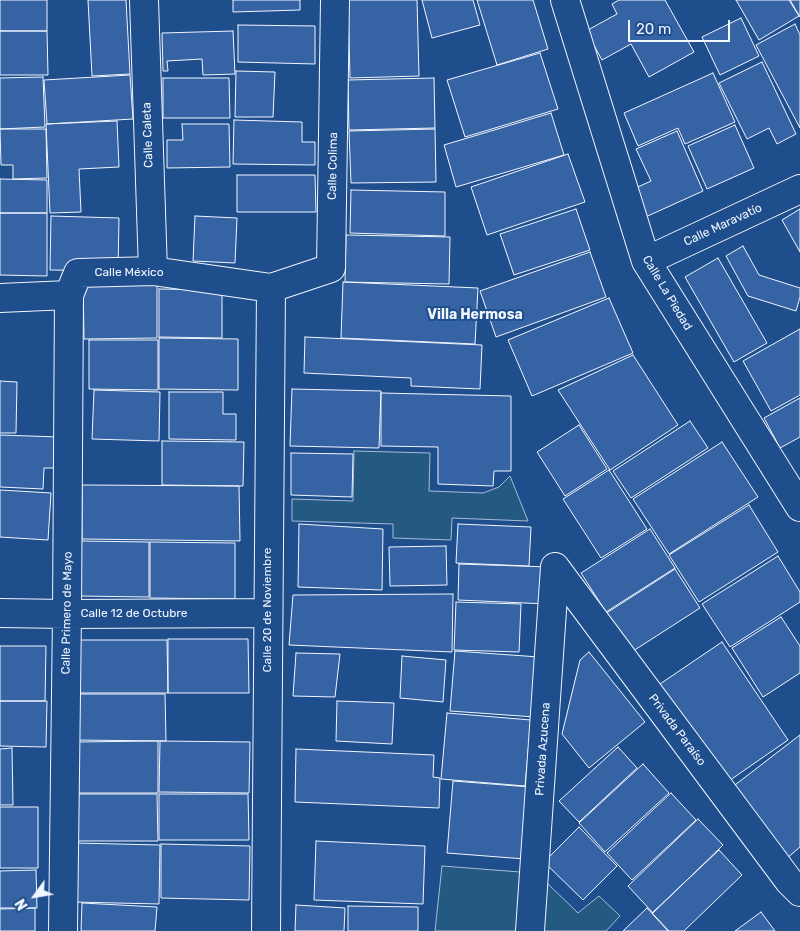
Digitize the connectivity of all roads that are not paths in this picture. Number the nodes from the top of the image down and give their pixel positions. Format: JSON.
{"nodes":[{"id":1,"x":144,"y":0,"type":"edge"},
{"id":2,"x":335,"y":0,"type":"edge"},
{"id":3,"x":565,"y":0,"type":"edge"},
{"id":4,"x":800,"y":189,"type":"edge"},
{"id":5,"x":646,"y":261,"type":"junction"},
{"id":6,"x":153,"y":271,"type":"junction"},
{"id":7,"x":271,"y":288,"type":"junction"},
{"id":8,"x":68,"y":295,"type":"junction"},
{"id":9,"x":0,"y":298,"type":"edge"},
{"id":10,"x":800,"y":507,"type":"edge"},
{"id":11,"x":556,"y":566,"type":"joint"},
{"id":12,"x":0,"y":613,"type":"edge"},
{"id":13,"x":268,"y":613,"type":"junction"},
{"id":14,"x":67,"y":614,"type":"junction"},
{"id":15,"x":800,"y":892,"type":"edge"},
{"id":16,"x":63,"y":931,"type":"edge"},
{"id":17,"x":266,"y":931,"type":"edge"},
{"id":18,"x":530,"y":931,"type":"edge"}],
"edges":[{"from":1,"to":6,"type":"street","name":"Calle Caleta"},
{"from":2,"to":7,"type":"street","name":"Calle Colima"},
{"from":3,"to":5,"type":"street","name":"Calle La Piedad"},
{"from":4,"to":5,"type":"street","name":"Calle Maravatío"},
{"from":5,"to":10,"type":"street","name":"Calle La Piedad"},
{"from":6,"to":7,"type":"street","name":"Calle México"},
{"from":6,"to":8,"type":"street","name":"Calle México"},
{"from":7,"to":13,"type":"street","name":"Calle 20 de Noviembre"},
{"from":8,"to":9,"type":"street"},
{"from":8,"to":14,"type":"street","name":"Calle Primero de Mayo"},
{"from":11,"to":15,"type":"street","name":"Privada Paraíso"},
{"from":11,"to":18,"type":"street","name":"Privada Azucena"},
{"from":12,"to":14,"type":"street","name":"Calle 12 de Octubre"},
{"from":13,"to":14,"type":"street","name":"Calle 12 de Octubre"},
{"from":13,"to":17,"type":"street","name":"Calle 20 de Noviembre"},
{"from":14,"to":16,"type":"street","name":"Calle Primero de Mayo"}]}
